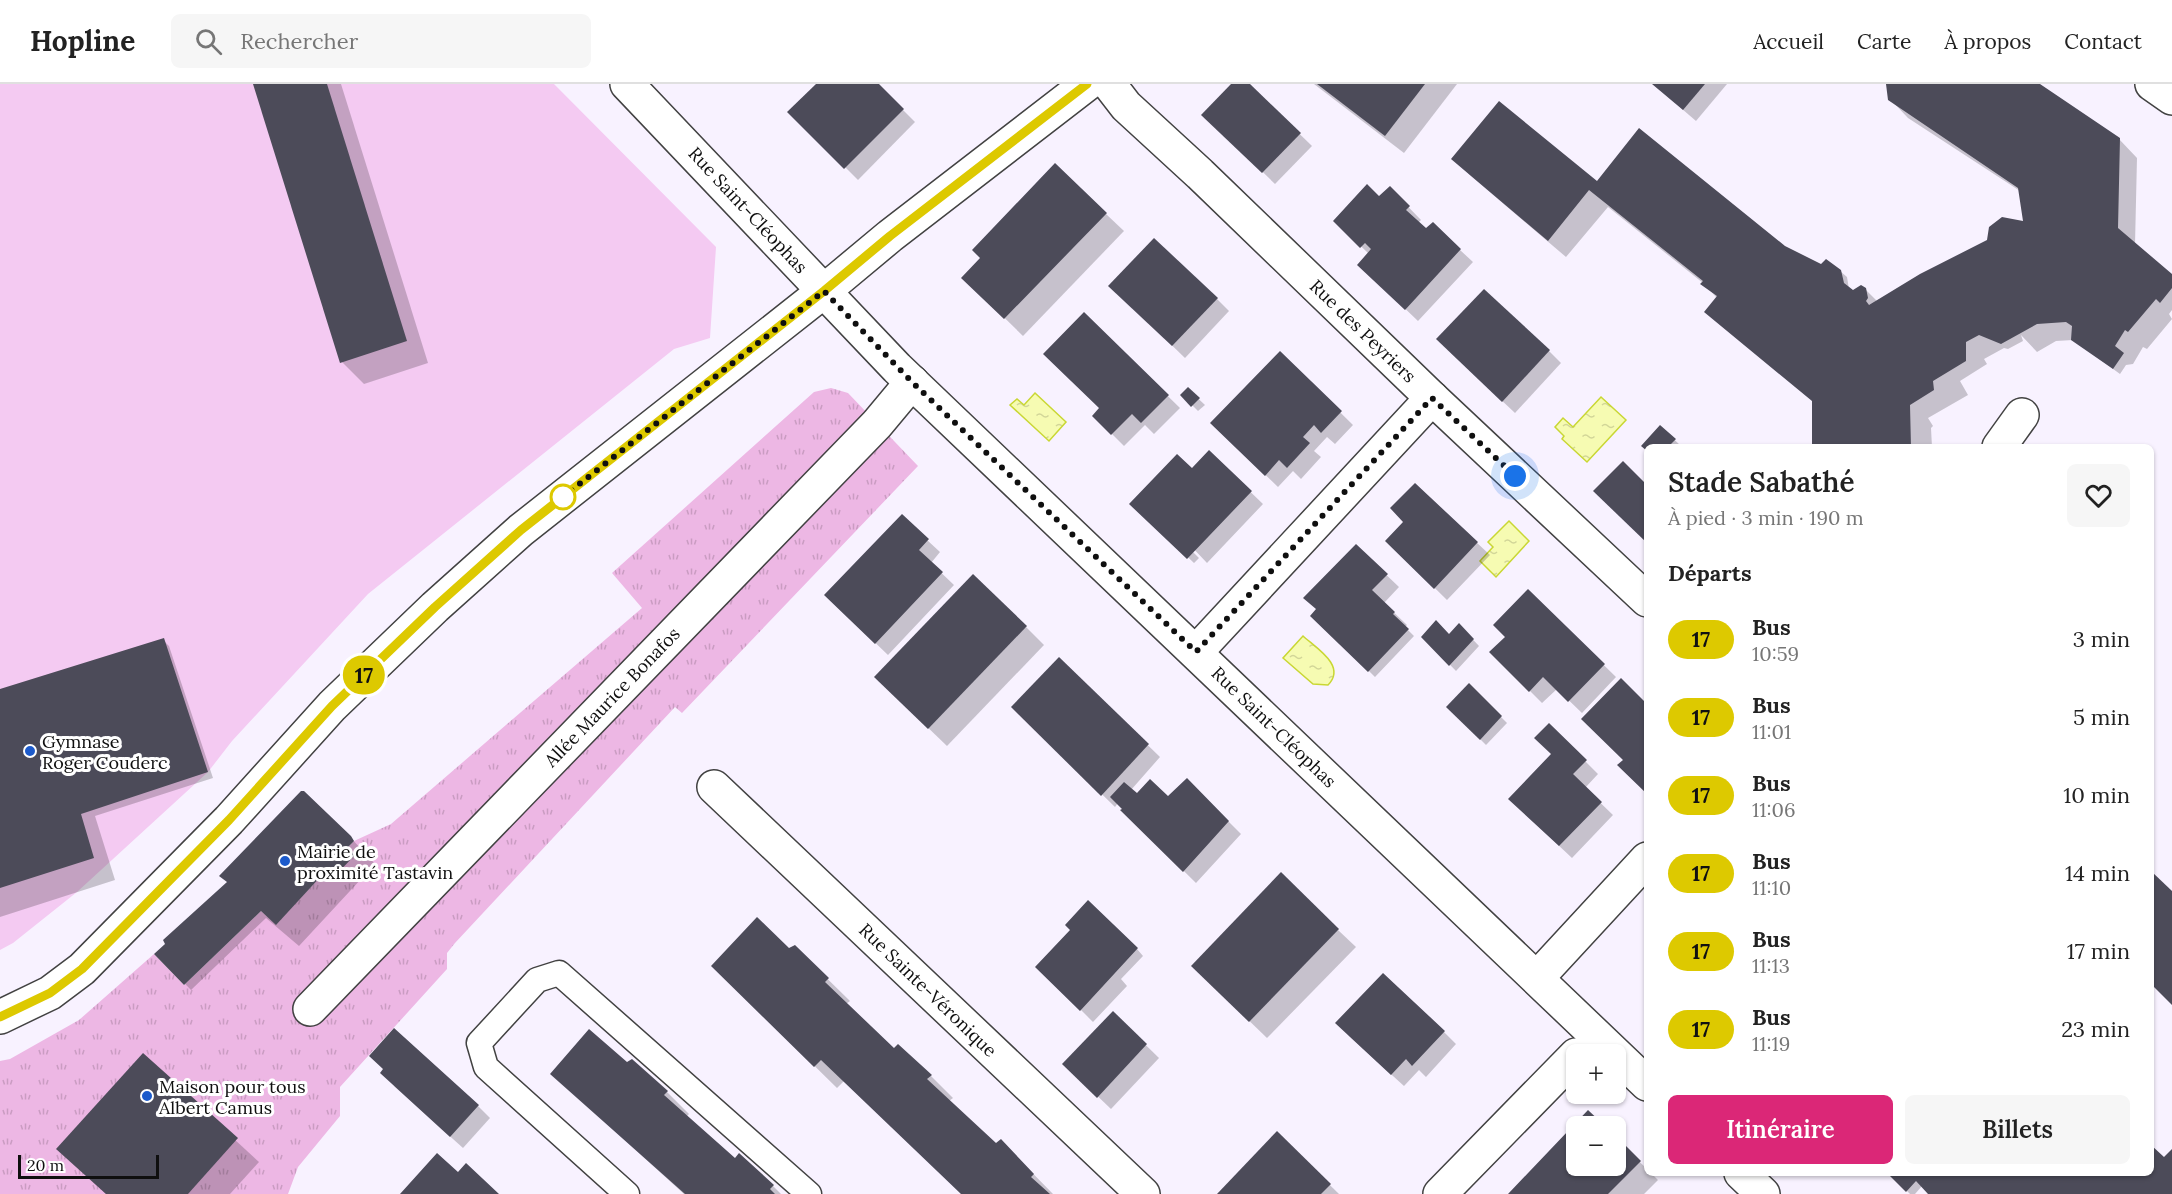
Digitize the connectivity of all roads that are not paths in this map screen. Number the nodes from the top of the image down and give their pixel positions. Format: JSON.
{"nodes":[{"id":1,"x":627,"y":84,"type":"edge"},
{"id":2,"x":1087,"y":84,"type":"edge"},
{"id":3,"x":1109,"y":84,"type":"edge"},
{"id":4,"x":2152,"y":84,"type":"edge"},
{"id":5,"x":2172,"y":98,"type":"edge"},
{"id":6,"x":824,"y":291,"type":"junction"},
{"id":7,"x":912,"y":382,"type":"junction"},
{"id":8,"x":1432,"y":398,"type":"junction"},
{"id":9,"x":2022,"y":414,"type":"dead end"},
{"id":10,"x":2002,"y":444,"type":"edge"},
{"id":11,"x":1644,"y":597,"type":"edge"},
{"id":12,"x":1196,"y":652,"type":"junction"},
{"id":13,"x":714,"y":787,"type":"dead end"},
{"id":14,"x":1644,"y":862,"type":"edge"},
{"id":15,"x":1537,"y":978,"type":"junction"},
{"id":16,"x":310,"y":1009,"type":"dead end"},
{"id":17,"x":0,"y":1017,"type":"edge"},
{"id":18,"x":1580,"y":1044,"type":"edge"},
{"id":19,"x":1566,"y":1065,"type":"edge"},
{"id":20,"x":1626,"y":1072,"type":"edge"},
{"id":21,"x":1644,"y":1082,"type":"edge"},
{"id":22,"x":1744,"y":1176,"type":"edge"},
{"id":23,"x":627,"y":1194,"type":"edge"},
{"id":24,"x":809,"y":1194,"type":"edge"},
{"id":25,"x":1143,"y":1194,"type":"edge"},
{"id":26,"x":1440,"y":1194,"type":"edge"},
{"id":27,"x":1763,"y":1194,"type":"edge"}],
"edges":[{"from":1,"to":6,"type":"street","name":"Rue Saint-Cléophas"},
{"from":2,"to":6,"type":"street"},
{"from":3,"to":8,"type":"street","name":"Rue des Peyriers"},
{"from":4,"to":5,"type":"street"},
{"from":6,"to":7,"type":"street","name":"Rue Saint-Cléophas"},
{"from":6,"to":17,"type":"street"},
{"from":7,"to":12,"type":"street","name":"Rue Saint-Cléophas"},
{"from":7,"to":16,"type":"street","name":"Allée Maurice Bonafos"},
{"from":8,"to":11,"type":"street","name":"Rue des Peyriers"},
{"from":8,"to":12,"type":"street"},
{"from":9,"to":10,"type":"street"},
{"from":12,"to":15,"type":"street","name":"Rue Saint-Cléophas"},
{"from":13,"to":25,"type":"street","name":"Rue Sainte-Véronique"},
{"from":14,"to":15,"type":"street"},
{"from":15,"to":18,"type":"street","name":"Rue Saint-Cléophas"},
{"from":19,"to":26,"type":"street"},
{"from":20,"to":21,"type":"street","name":"Rue Saint-Cléophas"},
{"from":22,"to":27,"type":"street"},
{"from":23,"to":24,"type":"lane"}]}
